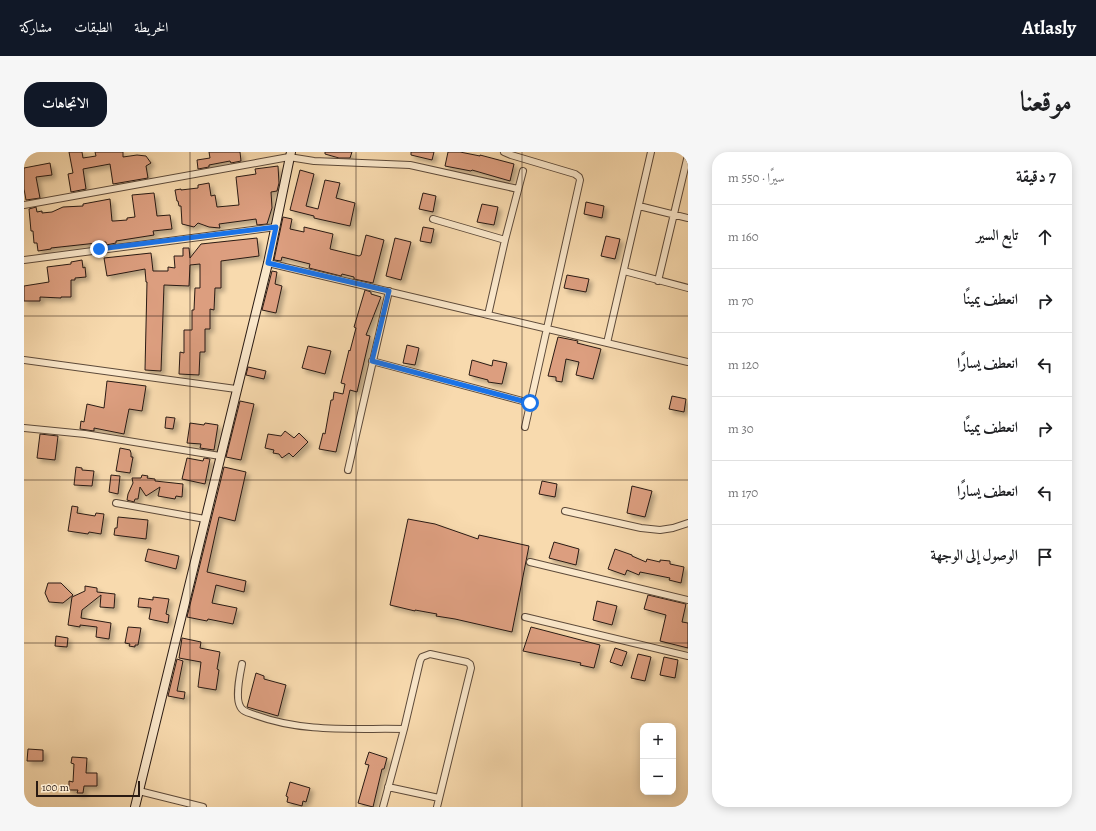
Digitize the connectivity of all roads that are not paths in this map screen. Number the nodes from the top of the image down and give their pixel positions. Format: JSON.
{"nodes":[{"id":1,"x":504,"y":152,"type":"edge"},
{"id":2,"x":651,"y":152,"type":"edge"},
{"id":3,"x":290,"y":154,"type":"edge"},
{"id":4,"x":688,"y":155,"type":"edge"},
{"id":5,"x":523,"y":171,"type":"dead end"},
{"id":6,"x":518,"y":189,"type":"junction"},
{"id":7,"x":24,"y":205,"type":"edge"},
{"id":8,"x":639,"y":206,"type":"junction"},
{"id":9,"x":673,"y":215,"type":"junction"},
{"id":10,"x":688,"y":218,"type":"edge"},
{"id":11,"x":433,"y":220,"type":"dead end"},
{"id":12,"x":276,"y":227,"type":"junction"},
{"id":13,"x":505,"y":240,"type":"junction"},
{"id":14,"x":24,"y":260,"type":"edge"},
{"id":15,"x":268,"y":263,"type":"junction"},
{"id":16,"x":624,"y":271,"type":"junction"},
{"id":17,"x":658,"y":280,"type":"junction"},
{"id":18,"x":688,"y":288,"type":"edge"},
{"id":19,"x":389,"y":291,"type":"junction"},
{"id":20,"x":488,"y":315,"type":"junction"},
{"id":21,"x":546,"y":329,"type":"junction"},
{"id":22,"x":607,"y":343,"type":"junction"},
{"id":23,"x":24,"y":360,"type":"edge"},
{"id":24,"x":372,"y":361,"type":"junction"},
{"id":25,"x":688,"y":362,"type":"edge"},
{"id":26,"x":236,"y":390,"type":"junction"},
{"id":27,"x":530,"y":403,"type":"junction"},
{"id":28,"x":525,"y":427,"type":"dead end"},
{"id":29,"x":24,"y":428,"type":"edge"},
{"id":30,"x":220,"y":456,"type":"junction"},
{"id":31,"x":348,"y":470,"type":"dead end"},
{"id":32,"x":116,"y":503,"type":"dead end"},
{"id":33,"x":565,"y":511,"type":"dead end"},
{"id":34,"x":205,"y":519,"type":"junction"},
{"id":35,"x":688,"y":523,"type":"edge"},
{"id":36,"x":530,"y":562,"type":"dead end"},
{"id":37,"x":688,"y":600,"type":"edge"},
{"id":38,"x":525,"y":617,"type":"dead end"},
{"id":39,"x":688,"y":656,"type":"edge"},
{"id":40,"x":242,"y":664,"type":"dead end"},
{"id":41,"x":404,"y":729,"type":"junction"},
{"id":42,"x":388,"y":787,"type":"junction"},
{"id":43,"x":139,"y":791,"type":"junction"},
{"id":44,"x":439,"y":798,"type":"junction"},
{"id":45,"x":135,"y":807,"type":"edge"},
{"id":46,"x":204,"y":807,"type":"edge"},
{"id":47,"x":383,"y":807,"type":"edge"},
{"id":48,"x":436,"y":807,"type":"edge"}],
"edges":[{"from":1,"to":21,"type":"street"},
{"from":2,"to":8,"type":"street"},
{"from":3,"to":6,"type":"street"},
{"from":3,"to":7,"type":"street"},
{"from":3,"to":12,"type":"main road"},
{"from":4,"to":9,"type":"street"},
{"from":5,"to":6,"type":"street"},
{"from":6,"to":13,"type":"street"},
{"from":8,"to":9,"type":"street"},
{"from":8,"to":16,"type":"street"},
{"from":9,"to":10,"type":"street"},
{"from":9,"to":17,"type":"street"},
{"from":11,"to":13,"type":"street"},
{"from":12,"to":14,"type":"street"},
{"from":12,"to":15,"type":"main road"},
{"from":13,"to":20,"type":"street"},
{"from":15,"to":19,"type":"street"},
{"from":15,"to":26,"type":"main road"},
{"from":16,"to":17,"type":"street"},
{"from":16,"to":22,"type":"street"},
{"from":17,"to":18,"type":"street"},
{"from":19,"to":20,"type":"street"},
{"from":19,"to":24,"type":"street"},
{"from":20,"to":21,"type":"street"},
{"from":21,"to":22,"type":"street"},
{"from":21,"to":27,"type":"street"},
{"from":22,"to":25,"type":"street"},
{"from":23,"to":26,"type":"street"},
{"from":24,"to":27,"type":"street"},
{"from":24,"to":31,"type":"street"},
{"from":26,"to":30,"type":"main road"},
{"from":27,"to":28,"type":"street"},
{"from":29,"to":30,"type":"street"},
{"from":30,"to":34,"type":"main road"},
{"from":32,"to":34,"type":"street"},
{"from":33,"to":35,"type":"street"},
{"from":34,"to":43,"type":"main road"},
{"from":36,"to":37,"type":"street"},
{"from":38,"to":39,"type":"street"},
{"from":40,"to":41,"type":"street"},
{"from":41,"to":42,"type":"street"},
{"from":41,"to":44,"type":"street"},
{"from":42,"to":44,"type":"street"},
{"from":42,"to":47,"type":"street"},
{"from":43,"to":45,"type":"main road"},
{"from":43,"to":46,"type":"street"},
{"from":44,"to":48,"type":"street"}]}
